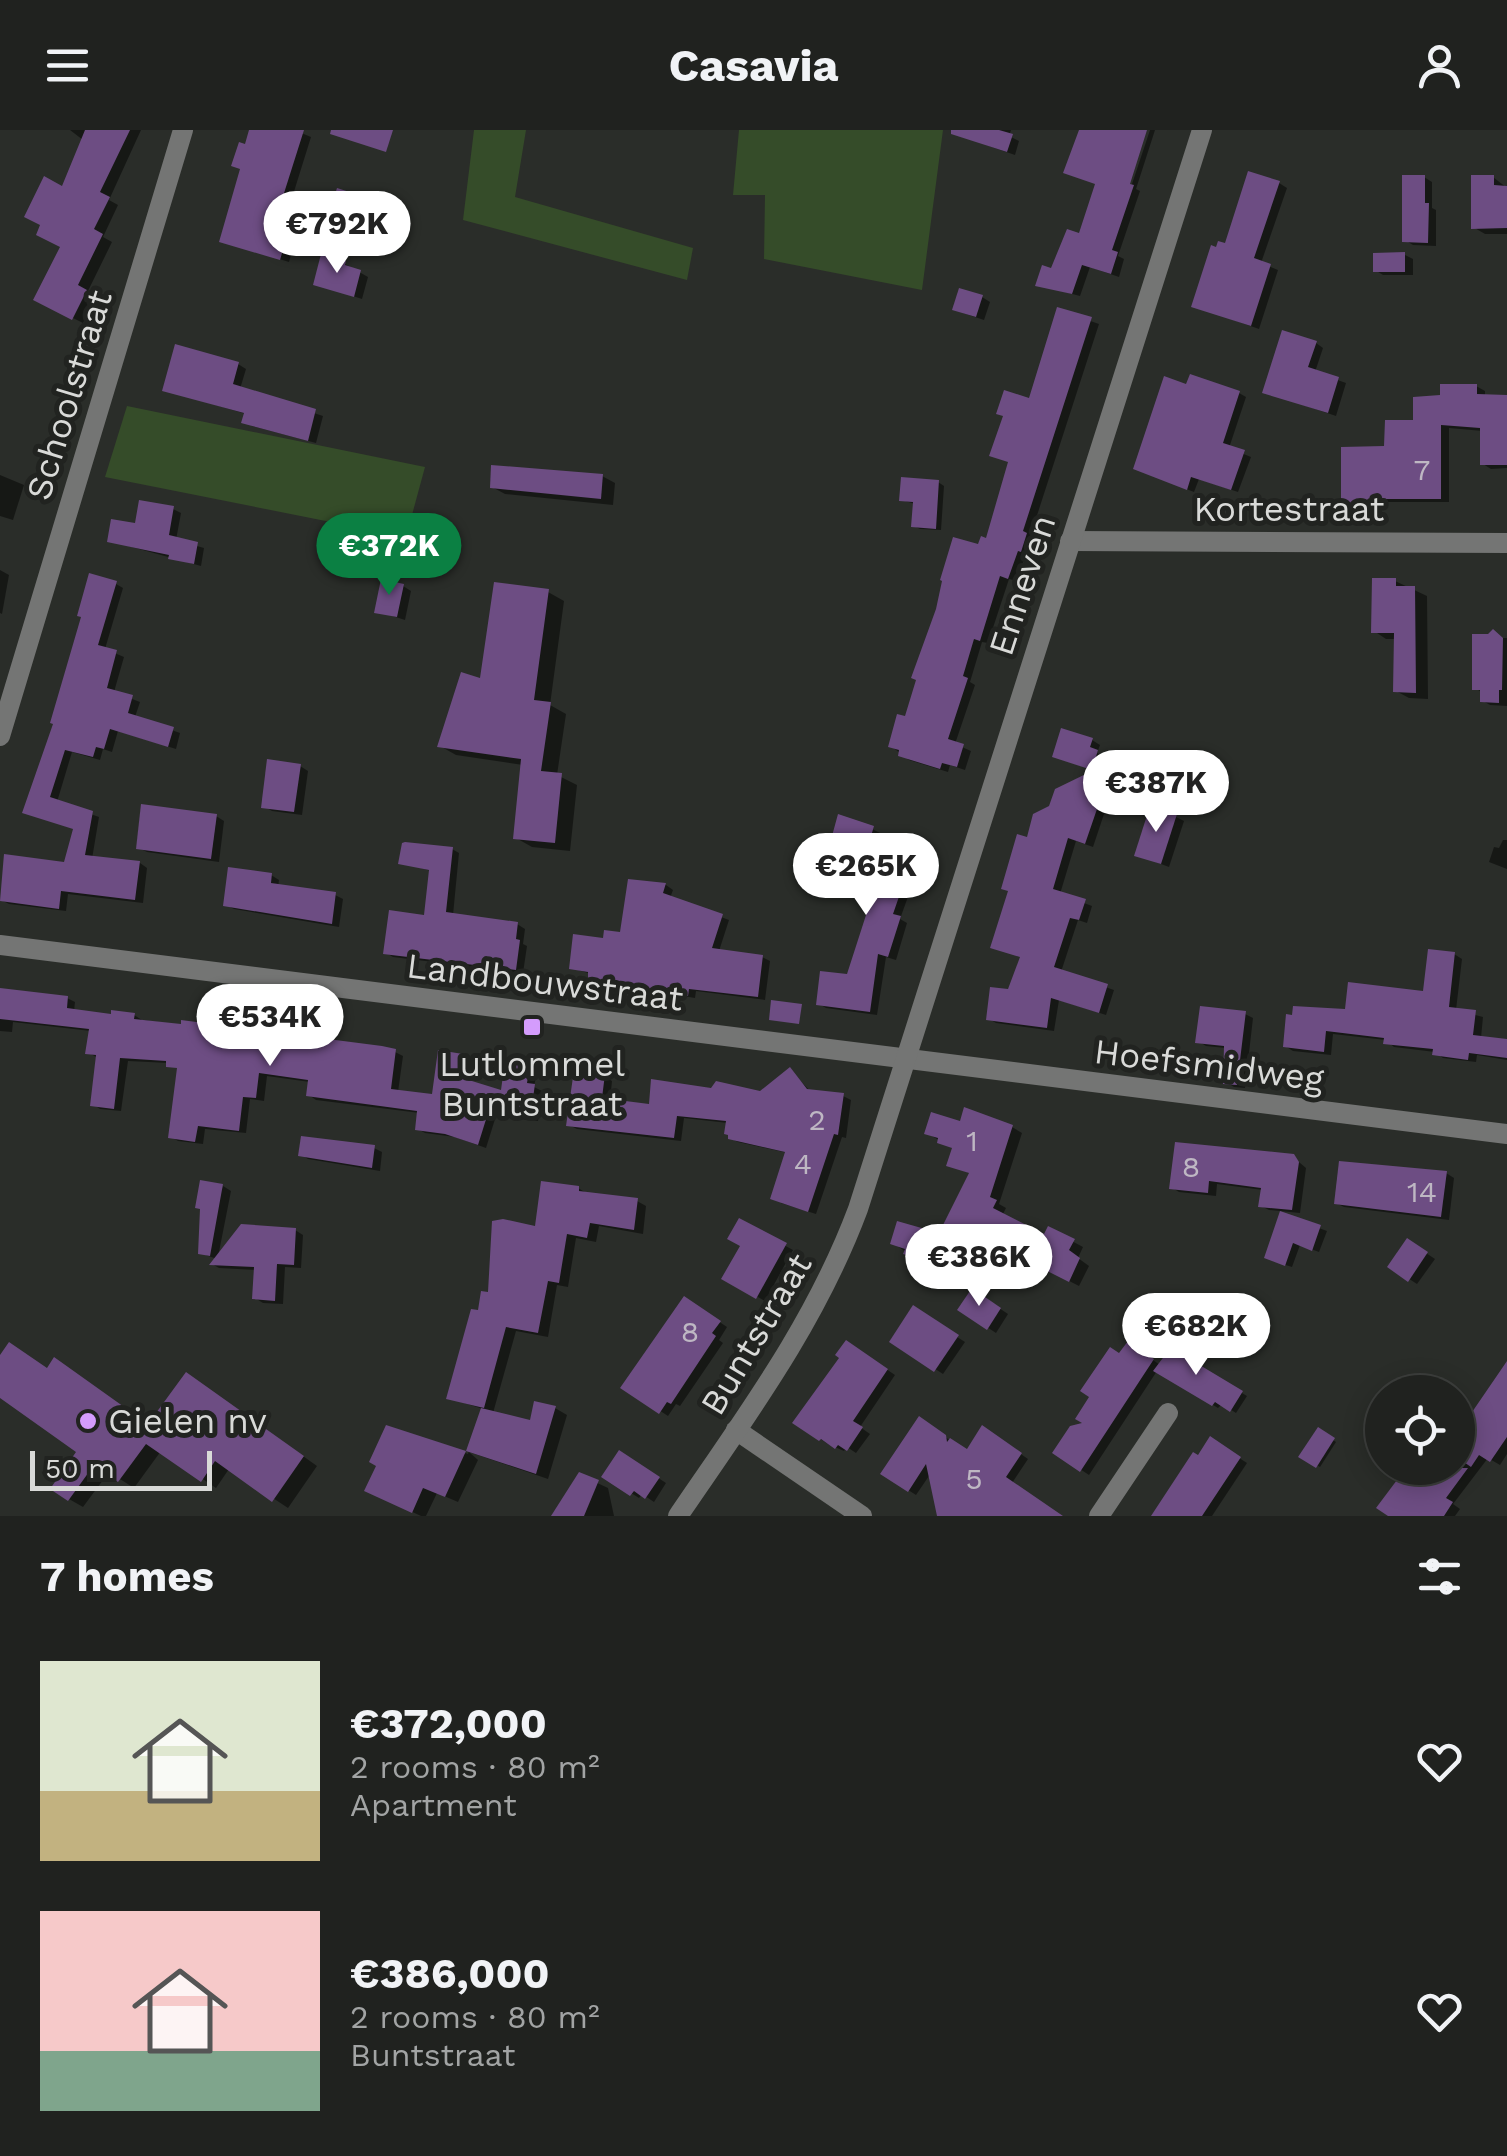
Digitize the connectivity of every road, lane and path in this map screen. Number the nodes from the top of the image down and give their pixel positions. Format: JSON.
{"nodes":[{"id":1,"x":183,"y":130,"type":"edge"},
{"id":2,"x":1202,"y":130,"type":"edge"},
{"id":3,"x":1070,"y":541,"type":"junction"},
{"id":4,"x":1507,"y":543,"type":"edge"},
{"id":5,"x":0,"y":736,"type":"edge"},
{"id":6,"x":0,"y":944,"type":"edge"},
{"id":7,"x":904,"y":1060,"type":"junction"},
{"id":8,"x":1507,"y":1134,"type":"edge"},
{"id":9,"x":1168,"y":1413,"type":"dead end"},
{"id":10,"x":736,"y":1430,"type":"junction"},
{"id":11,"x":678,"y":1516,"type":"edge"},
{"id":12,"x":862,"y":1516,"type":"edge"},
{"id":13,"x":1099,"y":1516,"type":"edge"}],
"edges":[{"from":1,"to":5,"type":"street","name":"Schoolstraat"},
{"from":2,"to":3,"type":"street","name":"Enneven"},
{"from":3,"to":4,"type":"street","name":"Kortestraat"},
{"from":3,"to":7,"type":"street","name":"Enneven"},
{"from":6,"to":7,"type":"street","name":"Landbouwstraat"},
{"from":7,"to":8,"type":"street","name":"Hoefsmidweg"},
{"from":7,"to":10,"type":"street","name":"Buntstraat"},
{"from":9,"to":13,"type":"street"},
{"from":10,"to":11,"type":"street","name":"Buntstraat"},
{"from":10,"to":12,"type":"street"}]}
